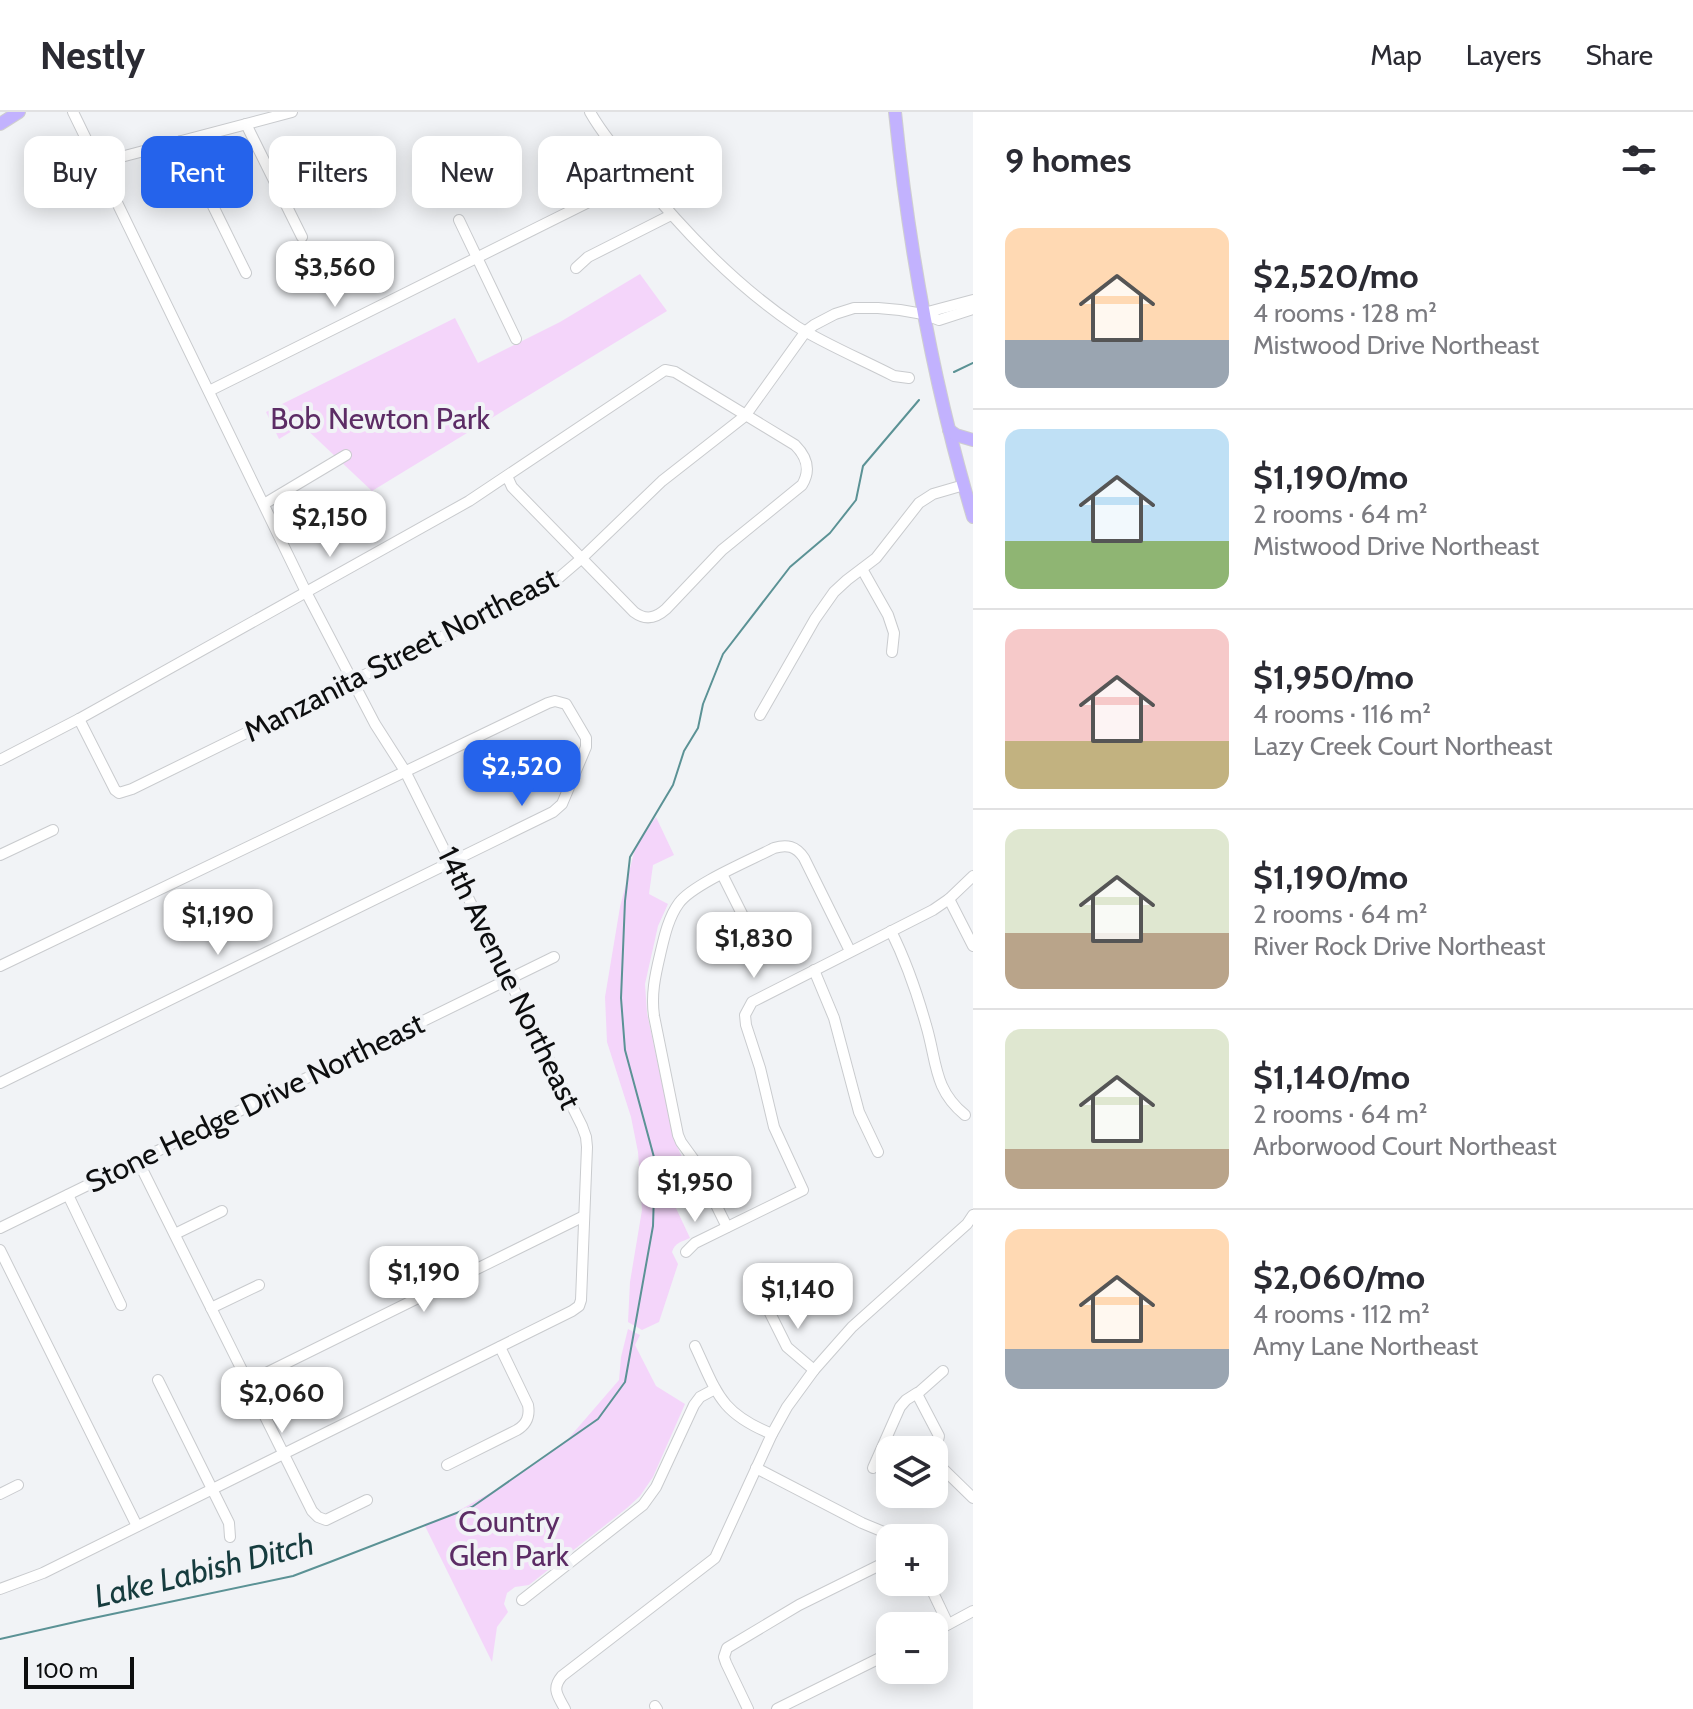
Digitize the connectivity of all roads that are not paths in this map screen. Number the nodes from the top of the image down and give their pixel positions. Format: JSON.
{"nodes":[{"id":1,"x":19,"y":112,"type":"edge"},
{"id":2,"x":73,"y":112,"type":"edge"},
{"id":3,"x":292,"y":112,"type":"edge"},
{"id":4,"x":590,"y":112,"type":"edge"},
{"id":5,"x":895,"y":112,"type":"edge"},
{"id":6,"x":0,"y":124,"type":"edge"},
{"id":7,"x":246,"y":124,"type":"junction"},
{"id":8,"x":85,"y":136,"type":"edge"},
{"id":9,"x":200,"y":136,"type":"edge"},
{"id":10,"x":607,"y":136,"type":"edge"},
{"id":11,"x":120,"y":208,"type":"edge"},
{"id":12,"x":214,"y":208,"type":"edge"},
{"id":13,"x":576,"y":208,"type":"edge"},
{"id":14,"x":665,"y":208,"type":"edge"},
{"id":15,"x":671,"y":215,"type":"junction"},
{"id":16,"x":459,"y":220,"type":"dead end"},
{"id":17,"x":302,"y":237,"type":"dead end"},
{"id":18,"x":477,"y":257,"type":"junction"},
{"id":19,"x":576,"y":268,"type":"dead end"},
{"id":20,"x":246,"y":273,"type":"dead end"},
{"id":21,"x":973,"y":300,"type":"edge"},
{"id":22,"x":973,"y":309,"type":"edge"},
{"id":23,"x":923,"y":314,"type":"junction"},
{"id":24,"x":806,"y":331,"type":"junction"},
{"id":25,"x":516,"y":339,"type":"dead end"},
{"id":26,"x":909,"y":378,"type":"dead end"},
{"id":27,"x":209,"y":391,"type":"junction"},
{"id":28,"x":745,"y":416,"type":"junction"},
{"id":29,"x":949,"y":430,"type":"junction"},
{"id":30,"x":973,"y":440,"type":"edge"},
{"id":31,"x":346,"y":455,"type":"dead end"},
{"id":32,"x":507,"y":476,"type":"junction"},
{"id":33,"x":964,"y":485,"type":"junction"},
{"id":34,"x":264,"y":504,"type":"junction"},
{"id":35,"x":973,"y":517,"type":"edge"},
{"id":36,"x":582,"y":558,"type":"junction"},
{"id":37,"x":862,"y":569,"type":"junction"},
{"id":38,"x":306,"y":592,"type":"junction"},
{"id":39,"x":892,"y":652,"type":"dead end"},
{"id":40,"x":353,"y":682,"type":"junction"},
{"id":41,"x":760,"y":715,"type":"dead end"},
{"id":42,"x":79,"y":719,"type":"junction"},
{"id":43,"x":0,"y":760,"type":"edge"},
{"id":44,"x":405,"y":771,"type":"junction"},
{"id":45,"x":53,"y":830,"type":"dead end"},
{"id":46,"x":0,"y":855,"type":"edge"},
{"id":47,"x":451,"y":862,"type":"junction"},
{"id":48,"x":722,"y":874,"type":"junction"},
{"id":49,"x":973,"y":876,"type":"edge"},
{"id":50,"x":949,"y":899,"type":"junction"},
{"id":51,"x":891,"y":931,"type":"junction"},
{"id":52,"x":757,"y":944,"type":"dead end"},
{"id":53,"x":973,"y":946,"type":"edge"},
{"id":54,"x":850,"y":951,"type":"junction"},
{"id":55,"x":554,"y":957,"type":"dead end"},
{"id":56,"x":0,"y":966,"type":"edge"},
{"id":57,"x":814,"y":970,"type":"junction"},
{"id":58,"x":510,"y":979,"type":"junction"},
{"id":59,"x":0,"y":1083,"type":"edge"},
{"id":60,"x":965,"y":1115,"type":"dead end"},
{"id":61,"x":878,"y":1152,"type":"dead end"},
{"id":62,"x":138,"y":1161,"type":"junction"},
{"id":63,"x":68,"y":1195,"type":"junction"},
{"id":64,"x":222,"y":1211,"type":"dead end"},
{"id":65,"x":973,"y":1215,"type":"edge"},
{"id":66,"x":584,"y":1216,"type":"junction"},
{"id":67,"x":727,"y":1227,"type":"junction"},
{"id":68,"x":0,"y":1228,"type":"edge"},
{"id":69,"x":175,"y":1234,"type":"junction"},
{"id":70,"x":0,"y":1250,"type":"edge"},
{"id":71,"x":686,"y":1252,"type":"dead end"},
{"id":72,"x":259,"y":1285,"type":"dead end"},
{"id":73,"x":121,"y":1305,"type":"dead end"},
{"id":74,"x":767,"y":1307,"type":"dead end"},
{"id":75,"x":211,"y":1308,"type":"junction"},
{"id":76,"x":695,"y":1346,"type":"dead end"},
{"id":77,"x":500,"y":1347,"type":"junction"},
{"id":78,"x":814,"y":1370,"type":"junction"},
{"id":79,"x":943,"y":1371,"type":"dead end"},
{"id":80,"x":158,"y":1380,"type":"dead end"},
{"id":81,"x":248,"y":1382,"type":"junction"},
{"id":82,"x":715,"y":1389,"type":"junction"},
{"id":83,"x":917,"y":1393,"type":"junction"},
{"id":84,"x":772,"y":1434,"type":"junction"},
{"id":85,"x":939,"y":1436,"type":"edge"},
{"id":86,"x":284,"y":1454,"type":"junction"},
{"id":87,"x":447,"y":1465,"type":"dead end"},
{"id":88,"x":756,"y":1468,"type":"junction"},
{"id":89,"x":873,"y":1468,"type":"dead end"},
{"id":90,"x":948,"y":1474,"type":"edge"},
{"id":91,"x":18,"y":1485,"type":"dead end"},
{"id":92,"x":212,"y":1489,"type":"junction"},
{"id":93,"x":0,"y":1494,"type":"edge"},
{"id":94,"x":973,"y":1498,"type":"edge"},
{"id":95,"x":367,"y":1500,"type":"dead end"},
{"id":96,"x":137,"y":1526,"type":"junction"},
{"id":97,"x":876,"y":1529,"type":"edge"},
{"id":98,"x":230,"y":1537,"type":"dead end"},
{"id":99,"x":876,"y":1567,"type":"edge"},
{"id":100,"x":0,"y":1589,"type":"edge"},
{"id":101,"x":522,"y":1600,"type":"dead end"},
{"id":102,"x":973,"y":1611,"type":"edge"},
{"id":103,"x":948,"y":1624,"type":"edge"},
{"id":104,"x":876,"y":1660,"type":"edge"},
{"id":105,"x":565,"y":1709,"type":"edge"},
{"id":106,"x":748,"y":1709,"type":"edge"},
{"id":107,"x":777,"y":1709,"type":"edge"}],
"edges":[{"from":1,"to":6,"type":"main road"},
{"from":2,"to":8,"type":"street","name":"14th Avenue Northeast"},
{"from":3,"to":7,"type":"street"},
{"from":4,"to":10,"type":"street"},
{"from":5,"to":23,"type":"main road"},
{"from":7,"to":9,"type":"street"},
{"from":7,"to":17,"type":"street"},
{"from":11,"to":27,"type":"street","name":"14th Avenue Northeast"},
{"from":12,"to":20,"type":"street"},
{"from":13,"to":18,"type":"street"},
{"from":14,"to":15,"type":"street"},
{"from":15,"to":19,"type":"street"},
{"from":15,"to":24,"type":"street"},
{"from":16,"to":18,"type":"street"},
{"from":18,"to":25,"type":"street"},
{"from":18,"to":27,"type":"street"},
{"from":21,"to":23,"type":"street"},
{"from":22,"to":23,"type":"street"},
{"from":23,"to":24,"type":"street","name":"Manzanita Street Northeast"},
{"from":23,"to":29,"type":"main road"},
{"from":24,"to":26,"type":"street"},
{"from":24,"to":28,"type":"street","name":"Manzanita Street Northeast"},
{"from":27,"to":34,"type":"street","name":"14th Avenue Northeast"},
{"from":28,"to":32,"type":"street"},
{"from":28,"to":36,"type":"street","name":"Manzanita Street Northeast"},
{"from":28,"to":36,"type":"street"},
{"from":29,"to":30,"type":"main road"},
{"from":29,"to":33,"type":"main road"},
{"from":31,"to":34,"type":"street"},
{"from":32,"to":36,"type":"street"},
{"from":32,"to":38,"type":"street"},
{"from":33,"to":35,"type":"main road"},
{"from":33,"to":37,"type":"street"},
{"from":34,"to":38,"type":"street","name":"14th Avenue Northeast"},
{"from":36,"to":40,"type":"street","name":"Manzanita Street Northeast"},
{"from":37,"to":39,"type":"street"},
{"from":37,"to":41,"type":"street"},
{"from":38,"to":40,"type":"street","name":"14th Avenue Northeast"},
{"from":38,"to":42,"type":"street"},
{"from":40,"to":42,"type":"street","name":"Manzanita Street Northeast"},
{"from":40,"to":44,"type":"street","name":"14th Avenue Northeast"},
{"from":42,"to":43,"type":"street"},
{"from":44,"to":47,"type":"street","name":"14th Avenue Northeast"},
{"from":44,"to":47,"type":"street"},
{"from":44,"to":56,"type":"street"},
{"from":45,"to":46,"type":"street"},
{"from":47,"to":58,"type":"street","name":"14th Avenue Northeast"},
{"from":47,"to":59,"type":"street"},
{"from":48,"to":52,"type":"street"},
{"from":48,"to":54,"type":"street"},
{"from":48,"to":67,"type":"street"},
{"from":49,"to":50,"type":"street"},
{"from":50,"to":51,"type":"street"},
{"from":50,"to":53,"type":"street"},
{"from":51,"to":54,"type":"street"},
{"from":51,"to":60,"type":"street"},
{"from":54,"to":57,"type":"street"},
{"from":55,"to":58,"type":"street","name":"Stone Hedge Drive Northeast"},
{"from":57,"to":61,"type":"street"},
{"from":57,"to":67,"type":"street"},
{"from":58,"to":62,"type":"street","name":"Stone Hedge Drive Northeast"},
{"from":58,"to":66,"type":"street","name":"14th Avenue Northeast"},
{"from":62,"to":63,"type":"street","name":"Stone Hedge Drive Northeast"},
{"from":62,"to":69,"type":"street"},
{"from":63,"to":68,"type":"street","name":"Stone Hedge Drive Northeast"},
{"from":63,"to":73,"type":"street"},
{"from":64,"to":69,"type":"street"},
{"from":65,"to":78,"type":"street"},
{"from":66,"to":77,"type":"street","name":"14th Avenue Northeast"},
{"from":66,"to":81,"type":"street"},
{"from":67,"to":71,"type":"street"},
{"from":69,"to":75,"type":"street"},
{"from":70,"to":96,"type":"street"},
{"from":72,"to":75,"type":"street"},
{"from":74,"to":78,"type":"street"},
{"from":75,"to":81,"type":"street"},
{"from":76,"to":82,"type":"street"},
{"from":77,"to":86,"type":"street"},
{"from":77,"to":87,"type":"street"},
{"from":78,"to":84,"type":"street"},
{"from":79,"to":83,"type":"street"},
{"from":80,"to":92,"type":"street"},
{"from":81,"to":86,"type":"street"},
{"from":82,"to":84,"type":"street"},
{"from":82,"to":101,"type":"street"},
{"from":83,"to":85,"type":"street"},
{"from":83,"to":89,"type":"street"},
{"from":84,"to":88,"type":"street"},
{"from":86,"to":92,"type":"street"},
{"from":86,"to":95,"type":"street"},
{"from":88,"to":97,"type":"street"},
{"from":88,"to":105,"type":"street"},
{"from":90,"to":94,"type":"street"},
{"from":91,"to":93,"type":"street"},
{"from":92,"to":96,"type":"street"},
{"from":92,"to":98,"type":"street"},
{"from":96,"to":100,"type":"street"},
{"from":99,"to":106,"type":"street"},
{"from":102,"to":103,"type":"street"},
{"from":104,"to":107,"type":"street"}]}
